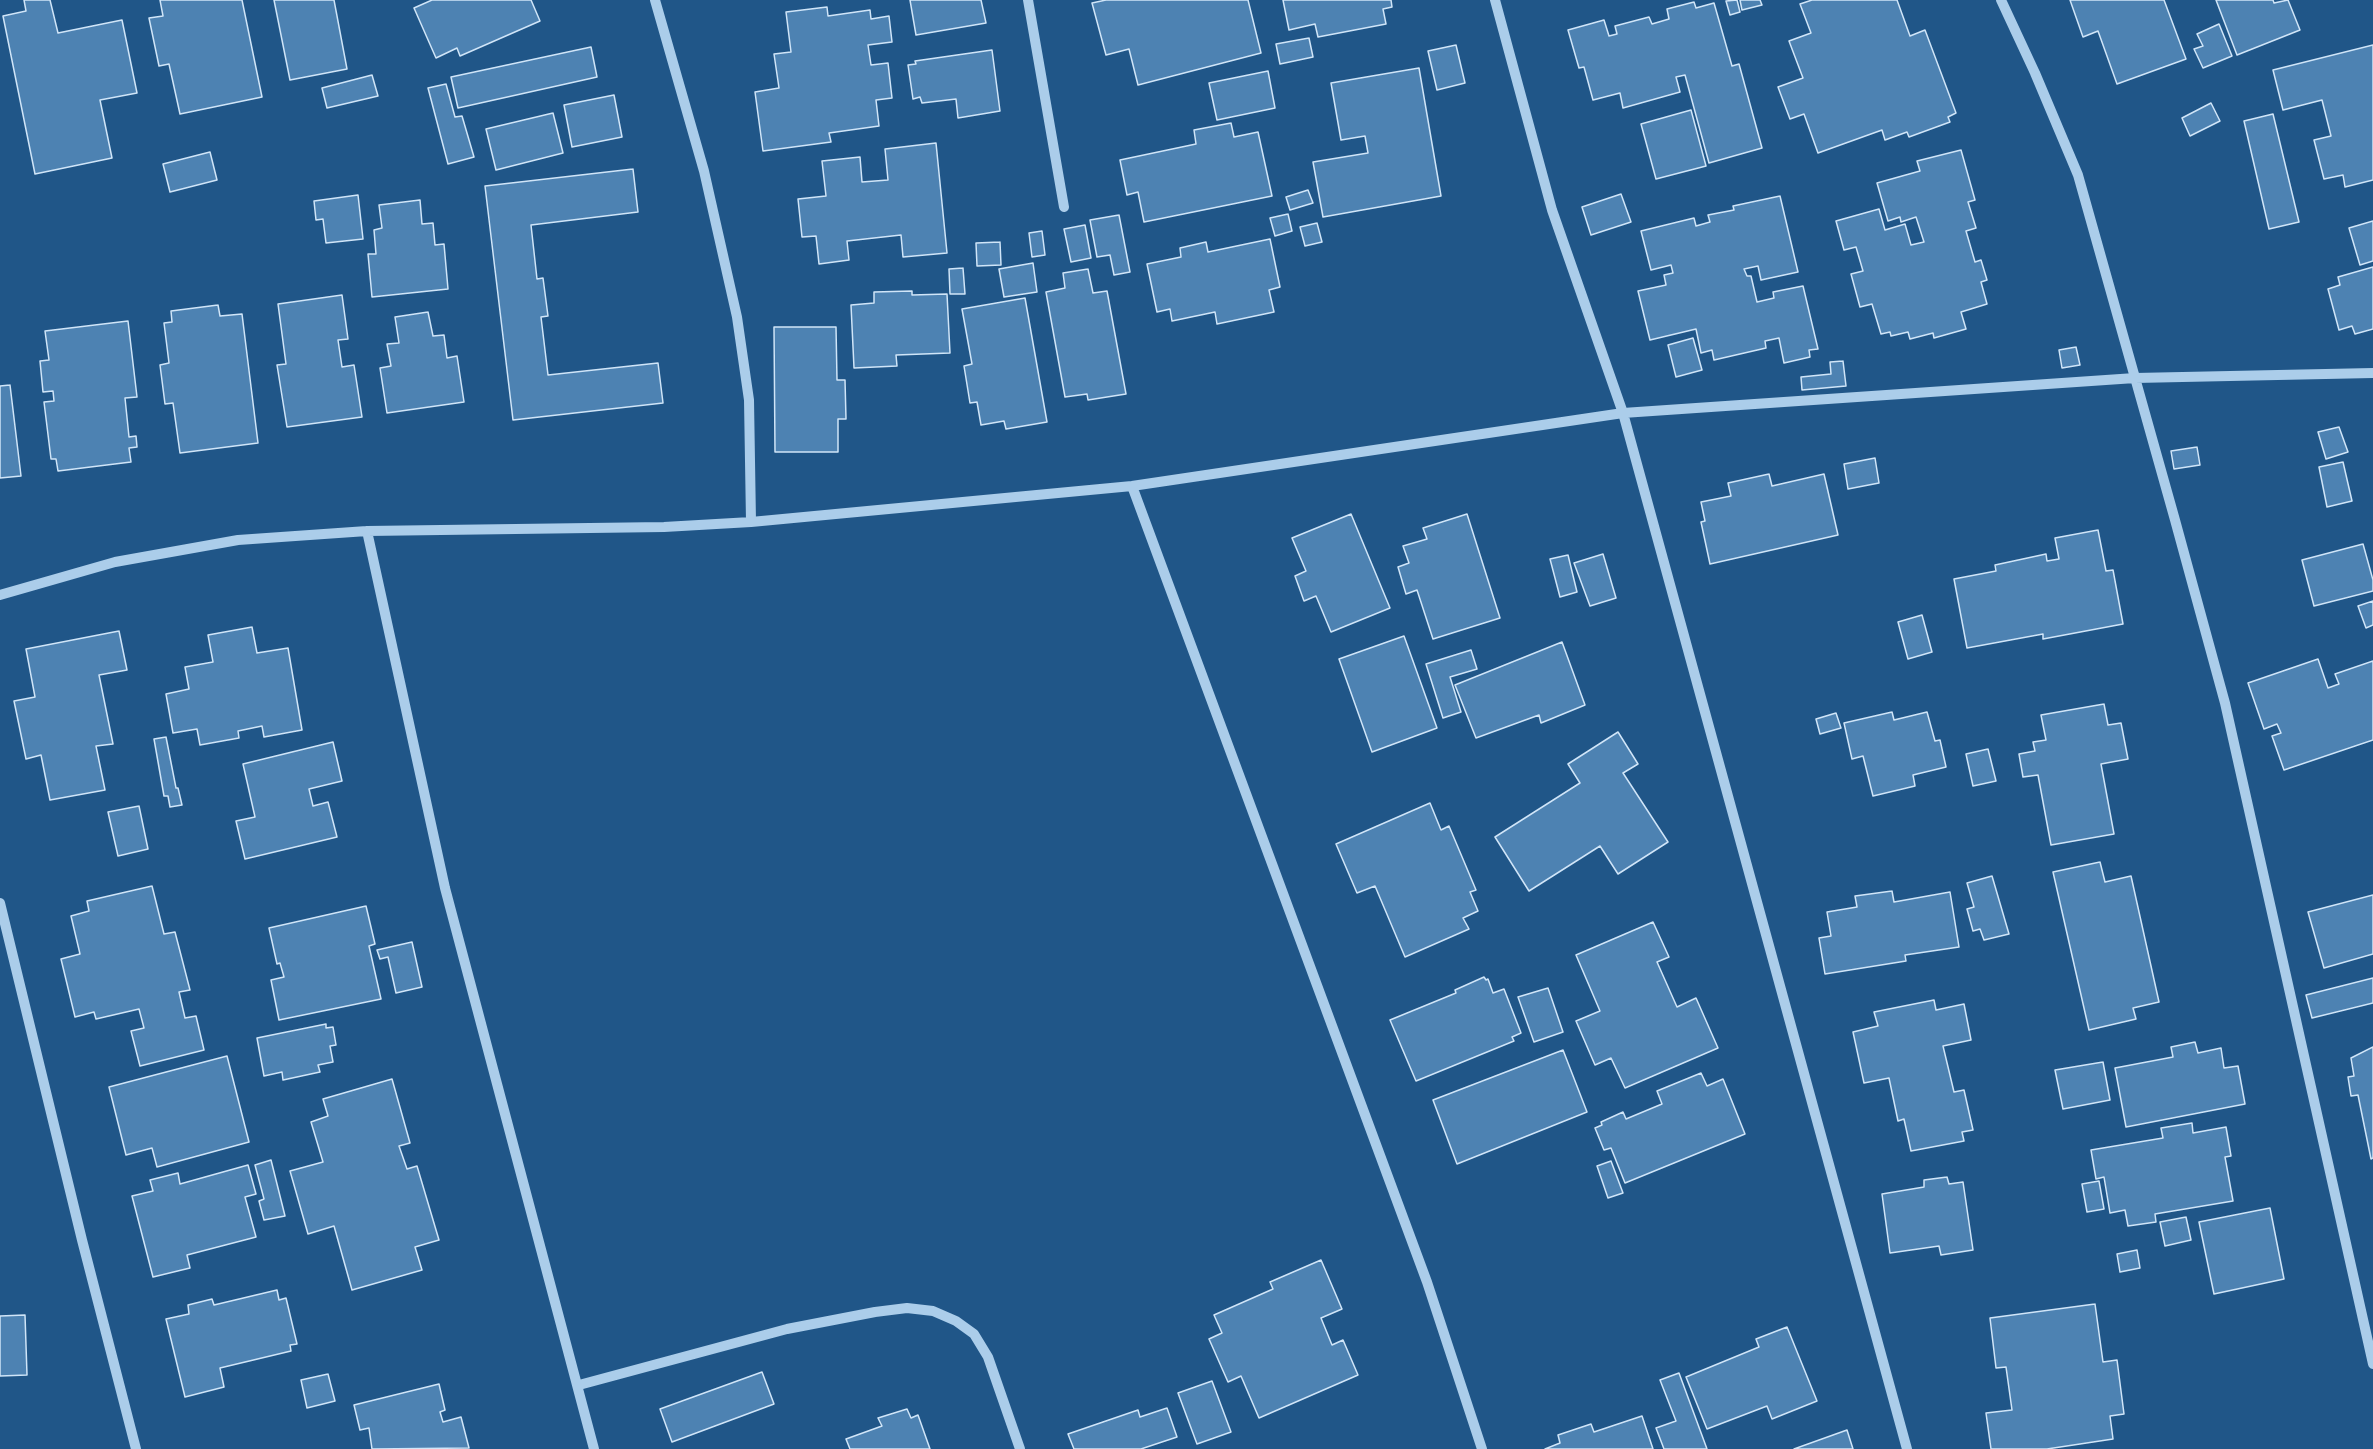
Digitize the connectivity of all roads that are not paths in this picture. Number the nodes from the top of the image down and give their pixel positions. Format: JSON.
{"nodes":[{"id":1,"x":655,"y":0,"type":"edge"},
{"id":2,"x":1028,"y":0,"type":"edge"},
{"id":3,"x":1496,"y":0,"type":"edge"},
{"id":4,"x":2001,"y":0,"type":"edge"},
{"id":5,"x":1064,"y":207,"type":"dead end"},
{"id":6,"x":2373,"y":373,"type":"edge"},
{"id":7,"x":2135,"y":378,"type":"junction"},
{"id":8,"x":1623,"y":413,"type":"junction"},
{"id":9,"x":1132,"y":486,"type":"junction"},
{"id":10,"x":752,"y":522,"type":"junction"},
{"id":11,"x":367,"y":531,"type":"junction"},
{"id":12,"x":0,"y":595,"type":"edge"},
{"id":13,"x":0,"y":903,"type":"edge"},
{"id":14,"x":2373,"y":1364,"type":"edge"},
{"id":15,"x":579,"y":1385,"type":"junction"},
{"id":16,"x":136,"y":1449,"type":"edge"},
{"id":17,"x":594,"y":1449,"type":"edge"},
{"id":18,"x":1020,"y":1449,"type":"edge"},
{"id":19,"x":1482,"y":1449,"type":"edge"},
{"id":20,"x":1907,"y":1449,"type":"edge"}],
"edges":[{"from":1,"to":10,"type":"street"},
{"from":2,"to":5,"type":"street"},
{"from":3,"to":8,"type":"street"},
{"from":4,"to":7,"type":"street"},
{"from":6,"to":7,"type":"street"},
{"from":7,"to":8,"type":"street"},
{"from":7,"to":14,"type":"street"},
{"from":8,"to":9,"type":"street"},
{"from":8,"to":20,"type":"street"},
{"from":9,"to":10,"type":"street"},
{"from":9,"to":19,"type":"street"},
{"from":10,"to":11,"type":"street"},
{"from":11,"to":12,"type":"street"},
{"from":11,"to":15,"type":"street"},
{"from":13,"to":16,"type":"street"},
{"from":15,"to":17,"type":"street"},
{"from":15,"to":18,"type":"street"}]}
